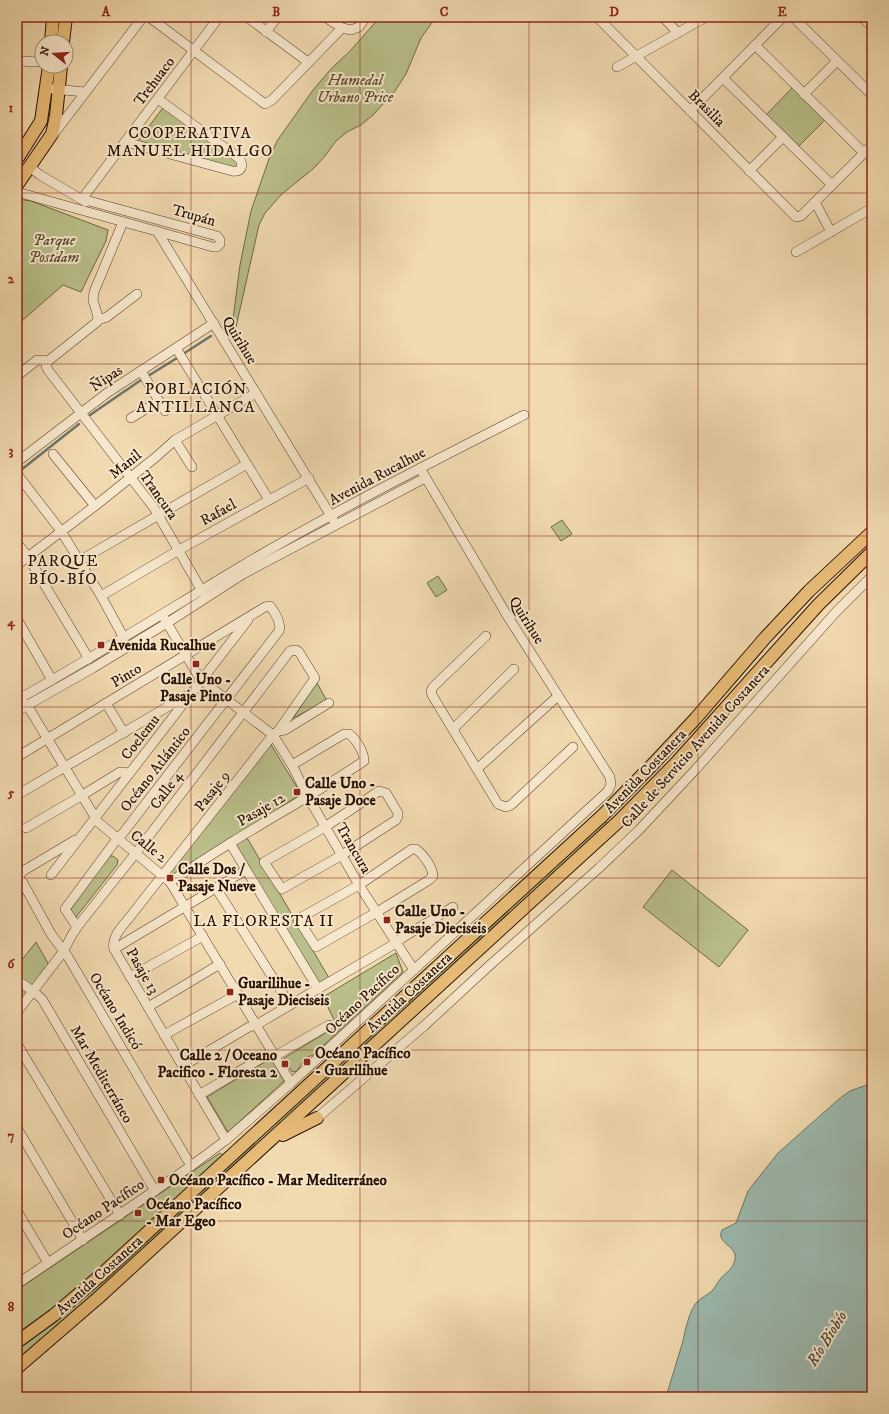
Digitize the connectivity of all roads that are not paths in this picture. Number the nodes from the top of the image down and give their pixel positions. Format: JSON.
{"nodes":[{"id":1,"x":53,"y":17,"type":"edge"},
{"id":2,"x":66,"y":17,"type":"edge"},
{"id":3,"x":143,"y":17,"type":"edge"},
{"id":4,"x":149,"y":17,"type":"edge"},
{"id":5,"x":219,"y":17,"type":"edge"},
{"id":6,"x":247,"y":17,"type":"edge"},
{"id":7,"x":278,"y":17,"type":"edge"},
{"id":8,"x":326,"y":17,"type":"edge"},
{"id":9,"x":366,"y":17,"type":"edge"},
{"id":10,"x":597,"y":17,"type":"edge"},
{"id":11,"x":663,"y":17,"type":"edge"},
{"id":12,"x":706,"y":17,"type":"edge"},
{"id":13,"x":783,"y":17,"type":"edge"},
{"id":14,"x":793,"y":17,"type":"edge"},
{"id":15,"x":862,"y":17,"type":"edge"},
{"id":16,"x":872,"y":24,"type":"edge"},
{"id":17,"x":342,"y":28,"type":"junction"},
{"id":18,"x":266,"y":32,"type":"junction"},
{"id":19,"x":678,"y":33,"type":"junction"},
{"id":20,"x":52,"y":34,"type":"edge"},
{"id":21,"x":64,"y":34,"type":"edge"},
{"id":22,"x":755,"y":45,"type":"junction"},
{"id":23,"x":194,"y":51,"type":"junction"},
{"id":24,"x":635,"y":56,"type":"junction"},
{"id":25,"x":17,"y":61,"type":"edge"},
{"id":26,"x":837,"y":61,"type":"junction"},
{"id":27,"x":34,"y":62,"type":"edge"},
{"id":28,"x":308,"y":62,"type":"junction"},
{"id":29,"x":617,"y":67,"type":"dead end"},
{"id":30,"x":48,"y":74,"type":"edge"},
{"id":31,"x":60,"y":74,"type":"edge"},
{"id":32,"x":723,"y":78,"type":"junction"},
{"id":33,"x":46,"y":88,"type":"junction"},
{"id":34,"x":59,"y":89,"type":"junction"},
{"id":35,"x":86,"y":92,"type":"junction"},
{"id":36,"x":804,"y":94,"type":"junction"},
{"id":37,"x":872,"y":95,"type":"edge"},
{"id":38,"x":158,"y":99,"type":"junction"},
{"id":39,"x":690,"y":111,"type":"junction"},
{"id":40,"x":783,"y":137,"type":"junction"},
{"id":41,"x":49,"y":140,"type":"junction"},
{"id":42,"x":126,"y":142,"type":"junction"},
{"id":43,"x":872,"y":145,"type":"edge"},
{"id":44,"x":864,"y":153,"type":"junction"},
{"id":45,"x":18,"y":155,"type":"edge"},
{"id":46,"x":30,"y":167,"type":"junction"},
{"id":47,"x":749,"y":171,"type":"junction"},
{"id":48,"x":17,"y":185,"type":"edge"},
{"id":49,"x":832,"y":185,"type":"junction"},
{"id":50,"x":17,"y":192,"type":"edge"},
{"id":51,"x":82,"y":199,"type":"junction"},
{"id":52,"x":815,"y":202,"type":"junction"},
{"id":53,"x":872,"y":208,"type":"edge"},
{"id":54,"x":102,"y":216,"type":"junction"},
{"id":55,"x":123,"y":222,"type":"junction"},
{"id":56,"x":157,"y":231,"type":"junction"},
{"id":57,"x":831,"y":232,"type":"junction"},
{"id":58,"x":796,"y":252,"type":"dead end"},
{"id":59,"x":136,"y":294,"type":"dead end"},
{"id":60,"x":98,"y":320,"type":"junction"},
{"id":61,"x":214,"y":324,"type":"junction"},
{"id":62,"x":176,"y":348,"type":"junction"},
{"id":63,"x":48,"y":362,"type":"junction"},
{"id":64,"x":140,"y":371,"type":"junction"},
{"id":65,"x":17,"y":376,"type":"edge"},
{"id":66,"x":256,"y":393,"type":"junction"},
{"id":67,"x":159,"y":401,"type":"junction"},
{"id":68,"x":165,"y":410,"type":"dead end"},
{"id":69,"x":81,"y":413,"type":"junction"},
{"id":70,"x":217,"y":415,"type":"junction"},
{"id":71,"x":524,"y":415,"type":"dead end"},
{"id":72,"x":132,"y":418,"type":"dead end"},
{"id":73,"x":175,"y":440,"type":"junction"},
{"id":74,"x":53,"y":454,"type":"dead end"},
{"id":75,"x":17,"y":462,"type":"edge"},
{"id":76,"x":247,"y":464,"type":"junction"},
{"id":77,"x":192,"y":467,"type":"dead end"},
{"id":78,"x":420,"y":468,"type":"junction"},
{"id":79,"x":17,"y":474,"type":"edge"},
{"id":80,"x":131,"y":478,"type":"junction"},
{"id":81,"x":308,"y":478,"type":"junction"},
{"id":82,"x":426,"y":478,"type":"junction"},
{"id":83,"x":269,"y":500,"type":"junction"},
{"id":84,"x":95,"y":506,"type":"junction"},
{"id":85,"x":158,"y":515,"type":"junction"},
{"id":86,"x":331,"y":516,"type":"junction"},
{"id":87,"x":336,"y":526,"type":"junction"},
{"id":88,"x":61,"y":531,"type":"junction"},
{"id":89,"x":872,"y":532,"type":"edge"},
{"id":90,"x":17,"y":543,"type":"edge"},
{"id":91,"x":179,"y":550,"type":"junction"},
{"id":92,"x":872,"y":552,"type":"edge"},
{"id":93,"x":28,"y":557,"type":"junction"},
{"id":94,"x":79,"y":561,"type":"junction"},
{"id":95,"x":17,"y":565,"type":"edge"},
{"id":96,"x":872,"y":576,"type":"edge"},
{"id":97,"x":202,"y":591,"type":"junction"},
{"id":98,"x":101,"y":596,"type":"junction"},
{"id":99,"x":251,"y":616,"type":"junction"},
{"id":100,"x":17,"y":619,"type":"edge"},
{"id":101,"x":165,"y":619,"type":"junction"},
{"id":102,"x":280,"y":628,"type":"joint"},
{"id":103,"x":486,"y":636,"type":"dead end"},
{"id":104,"x":124,"y":638,"type":"junction"},
{"id":105,"x":296,"y":650,"type":"joint"},
{"id":106,"x":186,"y":655,"type":"junction"},
{"id":107,"x":88,"y":659,"type":"junction"},
{"id":108,"x":514,"y":669,"type":"dead end"},
{"id":109,"x":52,"y":680,"type":"junction"},
{"id":110,"x":202,"y":680,"type":"junction"},
{"id":111,"x":191,"y":694,"type":"junction"},
{"id":112,"x":558,"y":696,"type":"junction"},
{"id":113,"x":227,"y":699,"type":"junction"},
{"id":114,"x":17,"y":700,"type":"edge"},
{"id":115,"x":106,"y":703,"type":"junction"},
{"id":116,"x":329,"y":703,"type":"dead end"},
{"id":117,"x":27,"y":705,"type":"junction"},
{"id":118,"x":17,"y":711,"type":"edge"},
{"id":119,"x":244,"y":713,"type":"junction"},
{"id":120,"x":453,"y":729,"type":"junction"},
{"id":121,"x":124,"y":733,"type":"junction"},
{"id":122,"x":276,"y":733,"type":"junction"},
{"id":123,"x":47,"y":739,"type":"junction"},
{"id":124,"x":573,"y":747,"type":"dead end"},
{"id":125,"x":17,"y":757,"type":"edge"},
{"id":126,"x":292,"y":765,"type":"junction"},
{"id":127,"x":65,"y":768,"type":"junction"},
{"id":128,"x":477,"y":769,"type":"junction"},
{"id":129,"x":129,"y":773,"type":"junction"},
{"id":130,"x":611,"y":784,"type":"joint"},
{"id":131,"x":17,"y":796,"type":"edge"},
{"id":132,"x":82,"y":796,"type":"junction"},
{"id":133,"x":308,"y":797,"type":"junction"},
{"id":134,"x":94,"y":818,"type":"junction"},
{"id":135,"x":325,"y":827,"type":"junction"},
{"id":136,"x":26,"y":828,"type":"dead end"},
{"id":137,"x":80,"y":836,"type":"junction"},
{"id":138,"x":118,"y":839,"type":"junction"},
{"id":139,"x":230,"y":843,"type":"junction"},
{"id":140,"x":136,"y":853,"type":"junction"},
{"id":141,"x":342,"y":855,"type":"junction"},
{"id":142,"x":246,"y":870,"type":"junction"},
{"id":143,"x":17,"y":872,"type":"edge"},
{"id":144,"x":50,"y":875,"type":"dead end"},
{"id":145,"x":163,"y":875,"type":"junction"},
{"id":146,"x":17,"y":877,"type":"edge"},
{"id":147,"x":170,"y":882,"type":"junction"},
{"id":148,"x":359,"y":885,"type":"junction"},
{"id":149,"x":216,"y":888,"type":"junction"},
{"id":150,"x":185,"y":906,"type":"junction"},
{"id":151,"x":453,"y":906,"type":"dead end"},
{"id":152,"x":378,"y":912,"type":"junction"},
{"id":153,"x":77,"y":927,"type":"junction"},
{"id":154,"x":203,"y":936,"type":"junction"},
{"id":155,"x":396,"y":943,"type":"junction"},
{"id":156,"x":114,"y":949,"type":"junction"},
{"id":157,"x":63,"y":952,"type":"junction"},
{"id":158,"x":220,"y":964,"type":"junction"},
{"id":159,"x":414,"y":970,"type":"junction"},
{"id":160,"x":130,"y":977,"type":"junction"},
{"id":161,"x":17,"y":980,"type":"edge"},
{"id":162,"x":318,"y":989,"type":"junction"},
{"id":163,"x":33,"y":991,"type":"junction"},
{"id":164,"x":238,"y":994,"type":"junction"},
{"id":165,"x":290,"y":1006,"type":"junction"},
{"id":166,"x":148,"y":1007,"type":"junction"},
{"id":167,"x":17,"y":1012,"type":"edge"},
{"id":168,"x":256,"y":1025,"type":"junction"},
{"id":169,"x":329,"y":1025,"type":"dead end"},
{"id":170,"x":164,"y":1035,"type":"junction"},
{"id":171,"x":17,"y":1044,"type":"edge"},
{"id":172,"x":274,"y":1054,"type":"junction"},
{"id":173,"x":183,"y":1066,"type":"junction"},
{"id":174,"x":291,"y":1083,"type":"junction"},
{"id":175,"x":199,"y":1095,"type":"junction"},
{"id":176,"x":317,"y":1118,"type":"joint"},
{"id":177,"x":17,"y":1128,"type":"edge"},
{"id":178,"x":226,"y":1140,"type":"junction"},
{"id":179,"x":270,"y":1142,"type":"junction"},
{"id":180,"x":191,"y":1166,"type":"junction"},
{"id":181,"x":155,"y":1191,"type":"junction"},
{"id":182,"x":17,"y":1212,"type":"edge"},
{"id":183,"x":120,"y":1214,"type":"junction"},
{"id":184,"x":83,"y":1240,"type":"junction"},
{"id":185,"x":48,"y":1263,"type":"junction"},
{"id":186,"x":17,"y":1284,"type":"edge"},
{"id":187,"x":17,"y":1342,"type":"edge"},
{"id":188,"x":17,"y":1368,"type":"edge"}],
"edges":[{"from":1,"to":20,"type":"main road"},
{"from":2,"to":21,"type":"main road"},
{"from":3,"to":35,"type":"street"},
{"from":4,"to":23,"type":"street"},
{"from":5,"to":23,"type":"street","name":"Trehuaco"},
{"from":6,"to":18,"type":"street"},
{"from":7,"to":18,"type":"street"},
{"from":8,"to":17,"type":"street"},
{"from":9,"to":17,"type":"street"},
{"from":10,"to":24,"type":"street","name":"Brasilia"},
{"from":11,"to":19,"type":"street"},
{"from":12,"to":19,"type":"street"},
{"from":13,"to":22,"type":"street"},
{"from":14,"to":26,"type":"street"},
{"from":15,"to":16,"type":"street"},
{"from":17,"to":28,"type":"street"},
{"from":18,"to":28,"type":"street"},
{"from":19,"to":24,"type":"street"},
{"from":22,"to":32,"type":"street"},
{"from":22,"to":36,"type":"street"},
{"from":23,"to":28,"type":"street"},
{"from":23,"to":38,"type":"street","name":"Trehuaco"},
{"from":24,"to":29,"type":"street"},
{"from":24,"to":39,"type":"street","name":"Brasilia"},
{"from":25,"to":27,"type":"street"},
{"from":26,"to":36,"type":"street"},
{"from":26,"to":37,"type":"street"},
{"from":30,"to":33,"type":"main road"},
{"from":31,"to":34,"type":"main road"},
{"from":32,"to":39,"type":"street"},
{"from":32,"to":40,"type":"street"},
{"from":33,"to":34,"type":"street"},
{"from":33,"to":45,"type":"main road"},
{"from":34,"to":35,"type":"street"},
{"from":34,"to":41,"type":"main road"},
{"from":35,"to":41,"type":"street"},
{"from":36,"to":44,"type":"street"},
{"from":38,"to":42,"type":"street","name":"Trehuaco"},
{"from":38,"to":42,"type":"street"},
{"from":39,"to":47,"type":"street","name":"Brasilia"},
{"from":40,"to":47,"type":"street"},
{"from":40,"to":49,"type":"street"},
{"from":41,"to":46,"type":"main road"},
{"from":42,"to":51,"type":"street","name":"Trehuaco"},
{"from":43,"to":44,"type":"street"},
{"from":44,"to":49,"type":"street"},
{"from":46,"to":48,"type":"main road"},
{"from":46,"to":51,"type":"street","name":"Trupán"},
{"from":47,"to":52,"type":"street","name":"Brasilia"},
{"from":49,"to":52,"type":"street"},
{"from":50,"to":54,"type":"street","name":"Trupán"},
{"from":51,"to":54,"type":"street","name":"Trupán"},
{"from":51,"to":56,"type":"street","name":"Trupán"},
{"from":52,"to":57,"type":"street"},
{"from":53,"to":57,"type":"street"},
{"from":54,"to":55,"type":"street","name":"Trupán"},
{"from":55,"to":56,"type":"street","name":"Trupán"},
{"from":55,"to":60,"type":"street"},
{"from":56,"to":61,"type":"street","name":"Quirihue"},
{"from":57,"to":58,"type":"street"},
{"from":59,"to":60,"type":"street"},
{"from":60,"to":63,"type":"street"},
{"from":61,"to":62,"type":"street","name":"Ñipas"},
{"from":61,"to":66,"type":"street","name":"Quirihue"},
{"from":62,"to":64,"type":"street","name":"Ñipas"},
{"from":62,"to":70,"type":"street"},
{"from":63,"to":65,"type":"street"},
{"from":63,"to":69,"type":"street","name":"Trancura"},
{"from":64,"to":67,"type":"street"},
{"from":64,"to":69,"type":"street","name":"Ñipas"},
{"from":66,"to":70,"type":"street","name":"Manil"},
{"from":66,"to":81,"type":"street","name":"Quirihue"},
{"from":67,"to":68,"type":"street"},
{"from":67,"to":72,"type":"street"},
{"from":69,"to":75,"type":"street","name":"Ñipas"},
{"from":69,"to":80,"type":"street","name":"Trancura"},
{"from":70,"to":73,"type":"street","name":"Manil"},
{"from":70,"to":76,"type":"street"},
{"from":71,"to":78,"type":"street","name":"Avenida Rucalhue"},
{"from":73,"to":77,"type":"street"},
{"from":73,"to":80,"type":"street","name":"Manil"},
{"from":74,"to":84,"type":"street"},
{"from":76,"to":83,"type":"street"},
{"from":76,"to":85,"type":"street"},
{"from":78,"to":82,"type":"street","name":"Quirihue"},
{"from":78,"to":86,"type":"street","name":"Avenida Rucalhue"},
{"from":79,"to":88,"type":"street"},
{"from":80,"to":84,"type":"street","name":"Manil"},
{"from":80,"to":85,"type":"street","name":"Trancura"},
{"from":81,"to":83,"type":"street","name":"Rafael"},
{"from":81,"to":86,"type":"street","name":"Quirihue"},
{"from":82,"to":87,"type":"street","name":"Avenida Rucalhue"},
{"from":82,"to":112,"type":"street","name":"Quirihue"},
{"from":83,"to":91,"type":"street","name":"Rafael"},
{"from":84,"to":88,"type":"street","name":"Manil"},
{"from":85,"to":91,"type":"street","name":"Trancura"},
{"from":85,"to":94,"type":"street"},
{"from":86,"to":87,"type":"street","name":"Quirihue"},
{"from":86,"to":97,"type":"street","name":"Avenida Rucalhue"},
{"from":87,"to":101,"type":"street","name":"Avenida Rucalhue"},
{"from":88,"to":93,"type":"street","name":"Manil"},
{"from":88,"to":94,"type":"street"},
{"from":89,"to":187,"type":"main road","name":"Avenida Costanera"},
{"from":90,"to":93,"type":"street"},
{"from":91,"to":97,"type":"street","name":"Trancura"},
{"from":91,"to":98,"type":"street","name":"Rafael"},
{"from":92,"to":179,"type":"main road","name":"Avenida Costanera"},
{"from":93,"to":95,"type":"street","name":"Manil"},
{"from":93,"to":107,"type":"street"},
{"from":94,"to":98,"type":"street"},
{"from":96,"to":176,"type":"street","name":"Calle de Servicio Avenida Costanera"},
{"from":97,"to":101,"type":"street","name":"Avenida Rucalhue"},
{"from":98,"to":104,"type":"street"},
{"from":99,"to":102,"type":"street","name":"Pinto"},
{"from":99,"to":106,"type":"street","name":"Pinto"},
{"from":99,"to":110,"type":"street","name":"Coelemu"},
{"from":100,"to":109,"type":"street"},
{"from":101,"to":104,"type":"street","name":"Avenida Rucalhue"},
{"from":101,"to":106,"type":"street","name":"Trancura"},
{"from":101,"to":117,"type":"street","name":"Avenida Rucalhue"},
{"from":102,"to":113,"type":"street","name":"Océano Atlántico"},
{"from":103,"to":120,"type":"street"},
{"from":104,"to":107,"type":"street","name":"Avenida Rucalhue"},
{"from":105,"to":119,"type":"street","name":"Calle 4"},
{"from":105,"to":122,"type":"street","name":"Pasaje 9"},
{"from":106,"to":110,"type":"street","name":"Trancura"},
{"from":106,"to":115,"type":"street","name":"Pinto"},
{"from":107,"to":109,"type":"street","name":"Avenida Rucalhue"},
{"from":108,"to":120,"type":"street"},
{"from":109,"to":114,"type":"street","name":"Avenida Rucalhue"},
{"from":110,"to":111,"type":"street","name":"Coelemu"},
{"from":110,"to":113,"type":"street","name":"Trancura"},
{"from":111,"to":121,"type":"street"},
{"from":111,"to":129,"type":"street","name":"Coelemu"},
{"from":112,"to":128,"type":"street"},
{"from":112,"to":130,"type":"street","name":"Quirihue"},
{"from":113,"to":119,"type":"street","name":"Trancura"},
{"from":113,"to":138,"type":"street","name":"Océano Atlántico"},
{"from":114,"to":117,"type":"street"},
{"from":115,"to":121,"type":"street"},
{"from":115,"to":123,"type":"street","name":"Pinto"},
{"from":116,"to":122,"type":"street"},
{"from":117,"to":118,"type":"street","name":"Avenida Rucalhue"},
{"from":117,"to":123,"type":"street","name":"Calle 2"},
{"from":119,"to":122,"type":"street","name":"Trancura"},
{"from":119,"to":140,"type":"street","name":"Calle 4"},
{"from":120,"to":128,"type":"street"},
{"from":121,"to":127,"type":"street"},
{"from":122,"to":126,"type":"street","name":"Trancura"},
{"from":122,"to":145,"type":"street","name":"Pasaje 9"},
{"from":123,"to":125,"type":"street","name":"Pinto"},
{"from":123,"to":127,"type":"street","name":"Calle 2"},
{"from":124,"to":128,"type":"street"},
{"from":126,"to":133,"type":"street","name":"Trancura"},
{"from":126,"to":133,"type":"street","name":"Pasaje 12"},
{"from":127,"to":131,"type":"street"},
{"from":127,"to":132,"type":"street","name":"Calle 2"},
{"from":129,"to":132,"type":"street"},
{"from":129,"to":134,"type":"street","name":"Coelemu"},
{"from":130,"to":159,"type":"street","name":"Océano Pacífico"},
{"from":132,"to":134,"type":"street","name":"Calle 2"},
{"from":132,"to":136,"type":"street"},
{"from":133,"to":135,"type":"street","name":"Trancura"},
{"from":133,"to":139,"type":"street","name":"Pasaje 12"},
{"from":134,"to":137,"type":"street","name":"Coelemu"},
{"from":134,"to":138,"type":"street","name":"Calle 2"},
{"from":135,"to":141,"type":"street","name":"Trancura"},
{"from":135,"to":141,"type":"street"},
{"from":135,"to":141,"type":"street"},
{"from":137,"to":144,"type":"street","name":"Coelemu"},
{"from":137,"to":146,"type":"street"},
{"from":138,"to":140,"type":"street","name":"Calle 2"},
{"from":138,"to":153,"type":"street","name":"Océano Atlántico"},
{"from":139,"to":142,"type":"street"},
{"from":139,"to":147,"type":"street","name":"Pasaje 12"},
{"from":140,"to":145,"type":"street","name":"Calle 2"},
{"from":140,"to":153,"type":"street","name":"Calle 4"},
{"from":141,"to":148,"type":"street","name":"Trancura"},
{"from":142,"to":149,"type":"street","name":"Pasaje 13"},
{"from":142,"to":162,"type":"street"},
{"from":143,"to":146,"type":"street"},
{"from":145,"to":147,"type":"street","name":"Calle 2"},
{"from":145,"to":156,"type":"street","name":"Pasaje 9"},
{"from":146,"to":157,"type":"street","name":"Océano Indicó"},
{"from":147,"to":150,"type":"street","name":"Calle 2"},
{"from":148,"to":152,"type":"street","name":"Trancura"},
{"from":148,"to":152,"type":"street"},
{"from":148,"to":152,"type":"street"},
{"from":149,"to":150,"type":"street","name":"Pasaje 13"},
{"from":149,"to":165,"type":"street"},
{"from":150,"to":154,"type":"street","name":"Calle 2"},
{"from":150,"to":156,"type":"street","name":"Pasaje 13"},
{"from":151,"to":155,"type":"street"},
{"from":152,"to":155,"type":"street","name":"Trancura"},
{"from":153,"to":157,"type":"street","name":"Calle 4"},
{"from":154,"to":158,"type":"street","name":"Calle 2"},
{"from":154,"to":160,"type":"street"},
{"from":155,"to":159,"type":"street","name":"Trancura"},
{"from":155,"to":162,"type":"street"},
{"from":156,"to":160,"type":"street","name":"Pasaje 13"},
{"from":157,"to":163,"type":"street"},
{"from":157,"to":180,"type":"street","name":"Océano Indicó"},
{"from":158,"to":164,"type":"street","name":"Calle 2"},
{"from":158,"to":166,"type":"street"},
{"from":159,"to":174,"type":"street","name":"Océano Pacífico"},
{"from":160,"to":166,"type":"street","name":"Pasaje 13"},
{"from":161,"to":163,"type":"street","name":"Mar Mediterráneo"},
{"from":162,"to":165,"type":"street"},
{"from":163,"to":167,"type":"street"},
{"from":163,"to":181,"type":"street","name":"Mar Mediterráneo"},
{"from":164,"to":168,"type":"street","name":"Calle 2"},
{"from":164,"to":170,"type":"street"},
{"from":165,"to":168,"type":"street"},
{"from":166,"to":170,"type":"street","name":"Pasaje 13"},
{"from":168,"to":172,"type":"street","name":"Calle 2"},
{"from":168,"to":173,"type":"street"},
{"from":169,"to":172,"type":"street"},
{"from":170,"to":173,"type":"street","name":"Pasaje 13"},
{"from":171,"to":183,"type":"street"},
{"from":172,"to":174,"type":"street","name":"Calle 2"},
{"from":172,"to":175,"type":"street"},
{"from":173,"to":175,"type":"street","name":"Pasaje 13"},
{"from":174,"to":178,"type":"street","name":"Océano Pacífico"},
{"from":175,"to":178,"type":"street","name":"Pasaje 13"},
{"from":176,"to":179,"type":"main road"},
{"from":177,"to":184,"type":"street"},
{"from":178,"to":180,"type":"street","name":"Océano Pacífico"},
{"from":179,"to":188,"type":"main road","name":"Avenida Costanera"},
{"from":180,"to":181,"type":"street","name":"Océano Pacífico"},
{"from":181,"to":183,"type":"street","name":"Océano Pacífico"},
{"from":182,"to":185,"type":"street"},
{"from":183,"to":184,"type":"street","name":"Océano Pacífico"},
{"from":184,"to":185,"type":"street","name":"Océano Pacífico"},
{"from":185,"to":186,"type":"street","name":"Océano Pacífico"}]}
